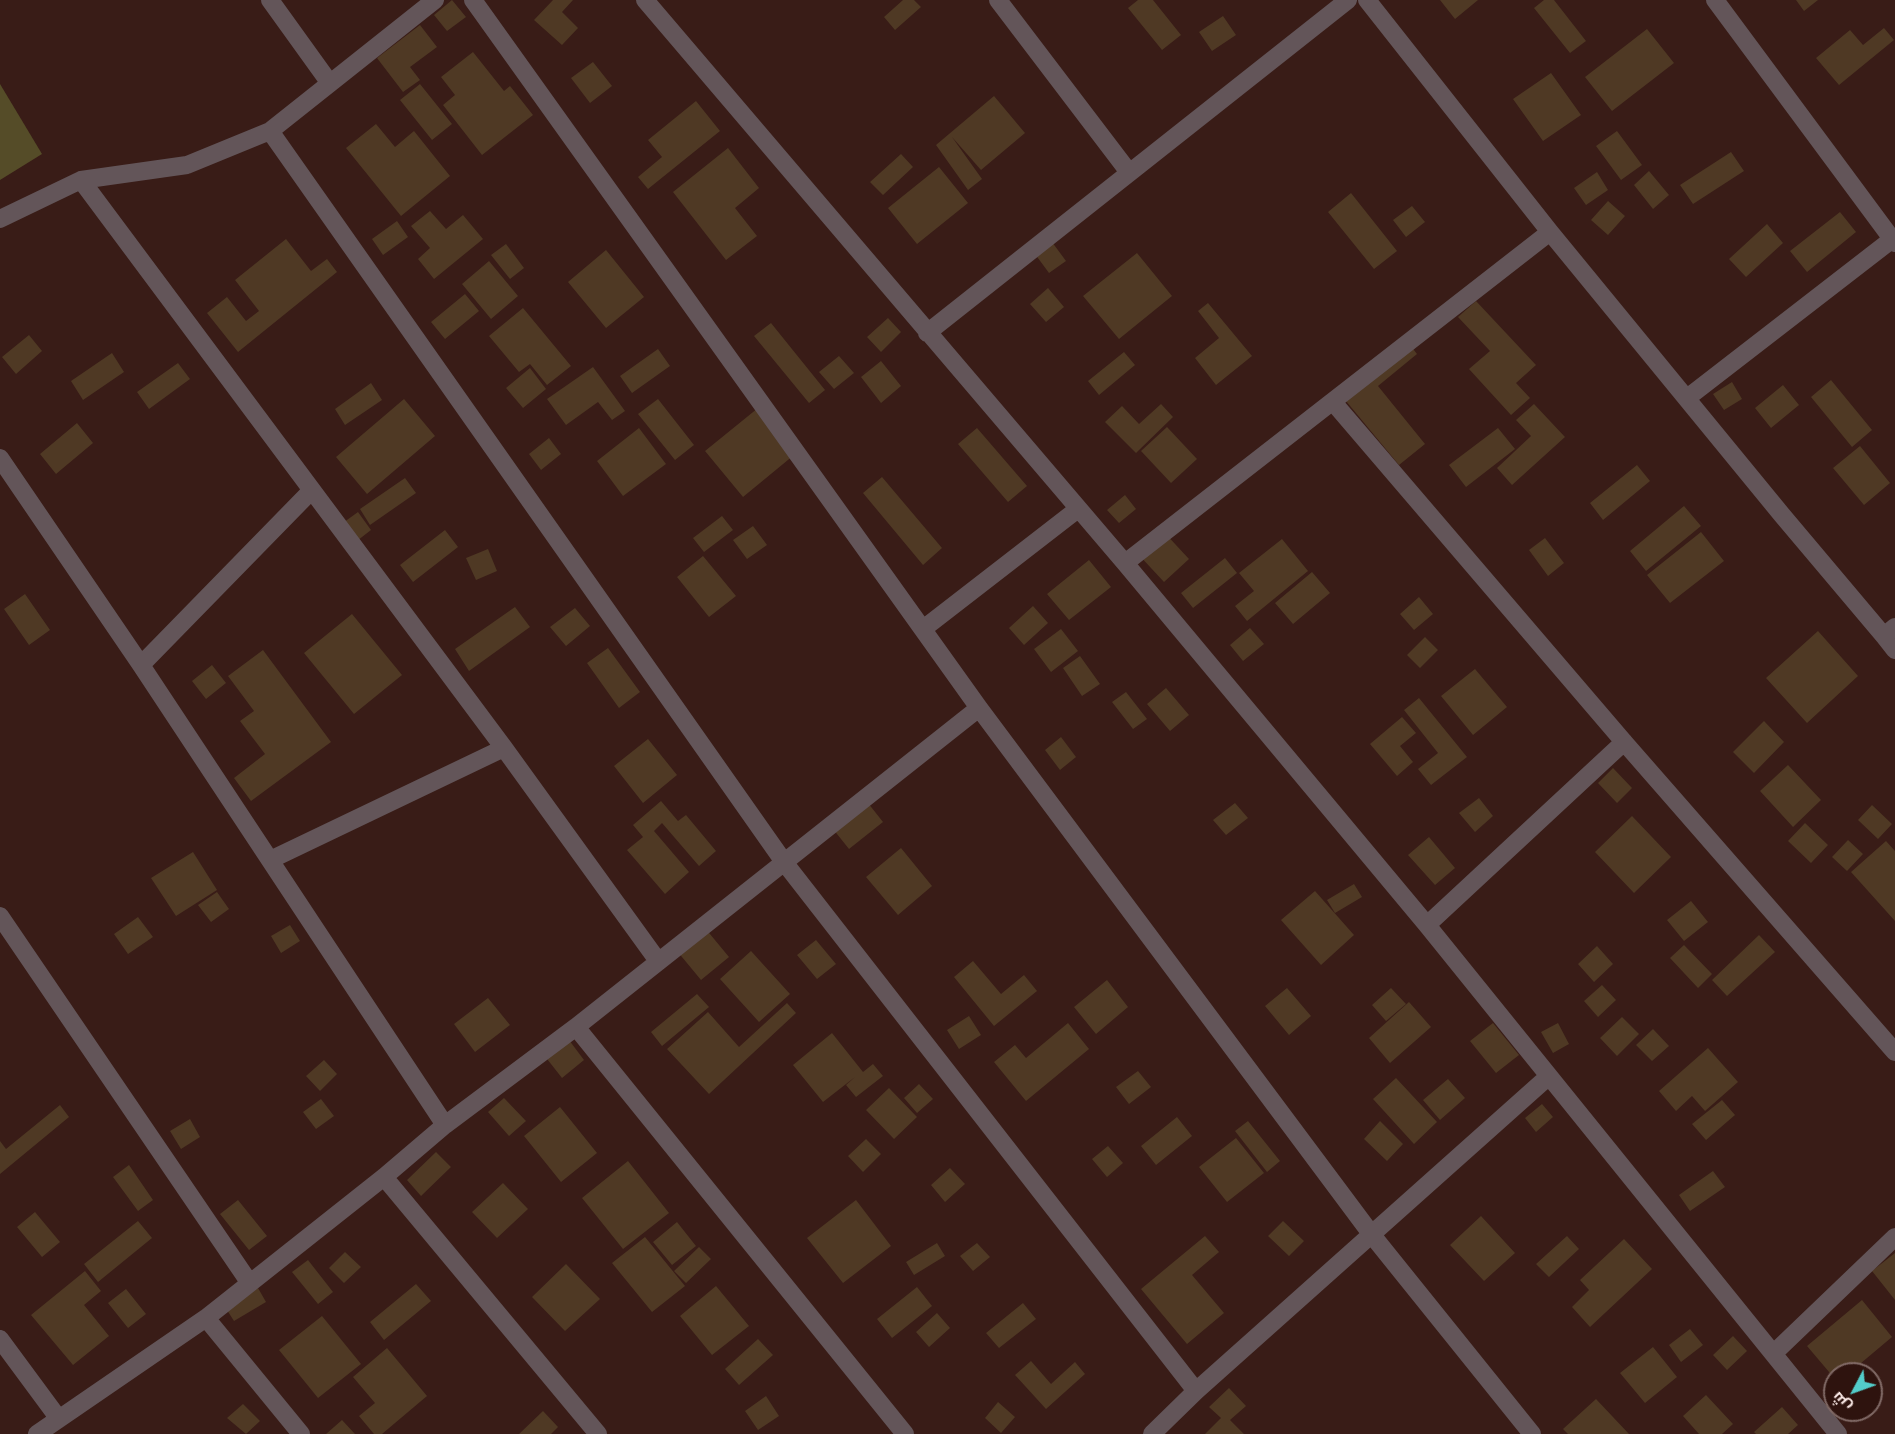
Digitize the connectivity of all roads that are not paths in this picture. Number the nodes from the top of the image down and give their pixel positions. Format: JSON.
{"nodes":[{"id":1,"x":270,"y":0,"type":"edge"},
{"id":2,"x":435,"y":0,"type":"edge"},
{"id":3,"x":473,"y":0,"type":"edge"},
{"id":4,"x":645,"y":0,"type":"edge"},
{"id":5,"x":998,"y":0,"type":"edge"},
{"id":6,"x":1348,"y":0,"type":"edge"},
{"id":7,"x":1367,"y":0,"type":"edge"},
{"id":8,"x":1715,"y":0,"type":"edge"},
{"id":9,"x":329,"y":82,"type":"junction"},
{"id":10,"x":270,"y":131,"type":"junction"},
{"id":11,"x":1128,"y":171,"type":"junction"},
{"id":12,"x":81,"y":180,"type":"junction"},
{"id":13,"x":0,"y":219,"type":"edge"},
{"id":14,"x":1550,"y":232,"type":"junction"},
{"id":15,"x":1894,"y":240,"type":"edge"},
{"id":16,"x":927,"y":333,"type":"junction"},
{"id":17,"x":1687,"y":398,"type":"junction"},
{"id":18,"x":1333,"y":402,"type":"junction"},
{"id":19,"x":0,"y":458,"type":"edge"},
{"id":20,"x":312,"y":490,"type":"junction"},
{"id":21,"x":1078,"y":509,"type":"junction"},
{"id":22,"x":1125,"y":564,"type":"junction"},
{"id":23,"x":923,"y":629,"type":"junction"},
{"id":24,"x":1891,"y":638,"type":"edge"},
{"id":25,"x":141,"y":664,"type":"junction"},
{"id":26,"x":979,"y":708,"type":"junction"},
{"id":27,"x":1624,"y":742,"type":"junction"},
{"id":28,"x":504,"y":748,"type":"junction"},
{"id":29,"x":270,"y":860,"type":"junction"},
{"id":30,"x":784,"y":862,"type":"junction"},
{"id":31,"x":0,"y":916,"type":"edge"},
{"id":32,"x":1427,"y":925,"type":"junction"},
{"id":33,"x":658,"y":961,"type":"junction"},
{"id":34,"x":576,"y":1027,"type":"junction"},
{"id":35,"x":1895,"y":1052,"type":"edge"},
{"id":36,"x":1549,"y":1076,"type":"junction"},
{"id":37,"x":445,"y":1125,"type":"junction"},
{"id":38,"x":384,"y":1177,"type":"junction"},
{"id":39,"x":1372,"y":1235,"type":"junction"},
{"id":40,"x":1895,"y":1237,"type":"edge"},
{"id":41,"x":249,"y":1282,"type":"junction"},
{"id":42,"x":206,"y":1318,"type":"junction"},
{"id":43,"x":0,"y":1338,"type":"edge"},
{"id":44,"x":1774,"y":1353,"type":"junction"},
{"id":45,"x":1196,"y":1391,"type":"junction"},
{"id":46,"x":59,"y":1419,"type":"junction"},
{"id":47,"x":37,"y":1434,"type":"edge"},
{"id":48,"x":301,"y":1434,"type":"edge"},
{"id":49,"x":598,"y":1434,"type":"edge"},
{"id":50,"x":905,"y":1434,"type":"edge"},
{"id":51,"x":1152,"y":1434,"type":"edge"},
{"id":52,"x":1532,"y":1434,"type":"edge"},
{"id":53,"x":1838,"y":1434,"type":"edge"}],
"edges":[{"from":1,"to":9,"type":"street"},
{"from":2,"to":9,"type":"street"},
{"from":3,"to":23,"type":"street"},
{"from":4,"to":16,"type":"street"},
{"from":5,"to":11,"type":"street"},
{"from":6,"to":11,"type":"street"},
{"from":7,"to":14,"type":"street"},
{"from":8,"to":15,"type":"street"},
{"from":9,"to":10,"type":"street"},
{"from":10,"to":12,"type":"street"},
{"from":10,"to":30,"type":"street"},
{"from":11,"to":16,"type":"street"},
{"from":12,"to":13,"type":"street"},
{"from":12,"to":20,"type":"street"},
{"from":14,"to":17,"type":"street"},
{"from":14,"to":18,"type":"street"},
{"from":15,"to":17,"type":"street"},
{"from":16,"to":21,"type":"street"},
{"from":17,"to":24,"type":"street"},
{"from":18,"to":22,"type":"street"},
{"from":18,"to":27,"type":"street"},
{"from":19,"to":25,"type":"street"},
{"from":20,"to":25,"type":"street"},
{"from":20,"to":28,"type":"street"},
{"from":21,"to":22,"type":"street"},
{"from":21,"to":23,"type":"street"},
{"from":22,"to":32,"type":"street"},
{"from":23,"to":26,"type":"street"},
{"from":25,"to":29,"type":"street"},
{"from":26,"to":30,"type":"street"},
{"from":26,"to":39,"type":"street"},
{"from":27,"to":32,"type":"street"},
{"from":27,"to":35,"type":"street"},
{"from":28,"to":29,"type":"street"},
{"from":28,"to":33,"type":"street"},
{"from":29,"to":37,"type":"street"},
{"from":30,"to":33,"type":"street"},
{"from":30,"to":45,"type":"street"},
{"from":31,"to":41,"type":"street"},
{"from":32,"to":36,"type":"street"},
{"from":33,"to":34,"type":"street"},
{"from":34,"to":37,"type":"street"},
{"from":34,"to":50,"type":"street"},
{"from":36,"to":39,"type":"street"},
{"from":36,"to":44,"type":"street"},
{"from":37,"to":38,"type":"street"},
{"from":38,"to":41,"type":"street"},
{"from":38,"to":49,"type":"street"},
{"from":39,"to":45,"type":"street"},
{"from":39,"to":52,"type":"street"},
{"from":40,"to":44,"type":"street"},
{"from":41,"to":42,"type":"street"},
{"from":42,"to":46,"type":"street"},
{"from":42,"to":48,"type":"street"},
{"from":43,"to":46,"type":"street"},
{"from":44,"to":53,"type":"street"},
{"from":45,"to":51,"type":"street"},
{"from":46,"to":47,"type":"street"}]}
